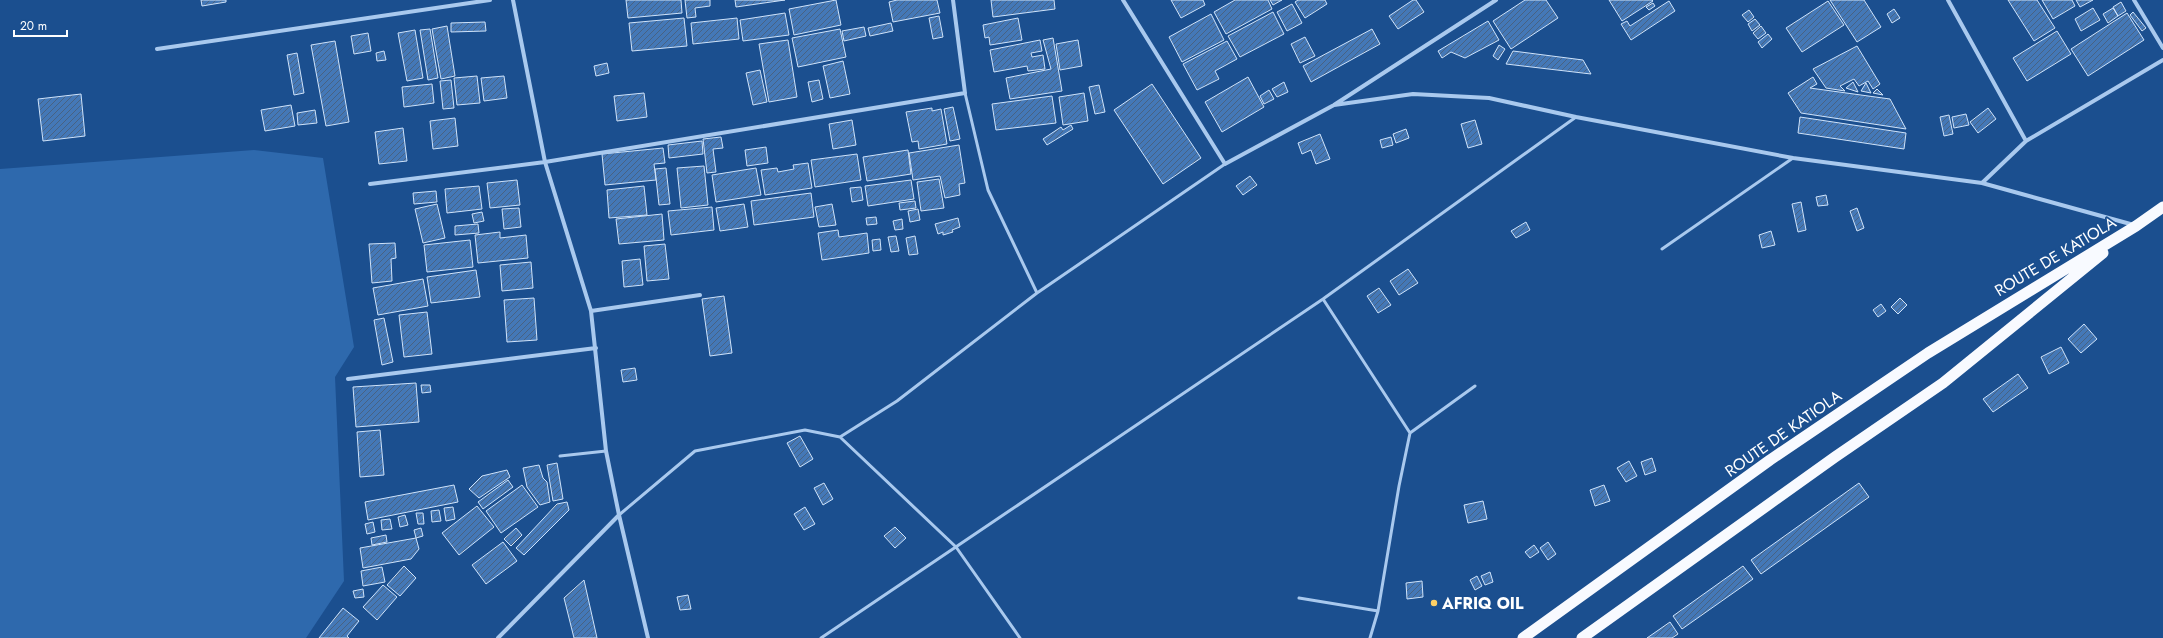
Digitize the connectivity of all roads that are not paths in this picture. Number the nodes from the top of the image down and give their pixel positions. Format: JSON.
{"nodes":[{"id":1,"x":490,"y":0,"type":"edge"},
{"id":2,"x":513,"y":0,"type":"edge"},
{"id":3,"x":953,"y":0,"type":"edge"},
{"id":4,"x":1124,"y":0,"type":"edge"},
{"id":5,"x":1496,"y":0,"type":"edge"},
{"id":6,"x":1948,"y":0,"type":"edge"},
{"id":7,"x":2134,"y":0,"type":"edge"},
{"id":8,"x":2163,"y":48,"type":"edge"},
{"id":9,"x":157,"y":50,"type":"dead end"},
{"id":10,"x":2163,"y":60,"type":"edge"},
{"id":11,"x":965,"y":93,"type":"junction"},
{"id":12,"x":1334,"y":105,"type":"junction"},
{"id":13,"x":1576,"y":117,"type":"junction"},
{"id":14,"x":2026,"y":141,"type":"junction"},
{"id":15,"x":1793,"y":158,"type":"junction"},
{"id":16,"x":545,"y":162,"type":"junction"},
{"id":17,"x":1225,"y":164,"type":"junction"},
{"id":18,"x":1982,"y":183,"type":"junction"},
{"id":19,"x":370,"y":184,"type":"dead end"},
{"id":20,"x":2163,"y":207,"type":"edge"},
{"id":21,"x":2136,"y":226,"type":"junction"},
{"id":22,"x":1662,"y":249,"type":"dead end"},
{"id":23,"x":1037,"y":293,"type":"junction"},
{"id":24,"x":700,"y":295,"type":"dead end"},
{"id":25,"x":1323,"y":299,"type":"junction"},
{"id":26,"x":591,"y":311,"type":"junction"},
{"id":27,"x":596,"y":348,"type":"junction"},
{"id":28,"x":348,"y":378,"type":"dead end"},
{"id":29,"x":1475,"y":386,"type":"dead end"},
{"id":30,"x":1410,"y":433,"type":"junction"},
{"id":31,"x":840,"y":437,"type":"junction"},
{"id":32,"x":606,"y":451,"type":"junction"},
{"id":33,"x":560,"y":456,"type":"dead end"},
{"id":34,"x":619,"y":515,"type":"junction"},
{"id":35,"x":956,"y":547,"type":"junction"},
{"id":36,"x":1299,"y":598,"type":"dead end"},
{"id":37,"x":1378,"y":611,"type":"junction"},
{"id":38,"x":498,"y":638,"type":"edge"},
{"id":39,"x":648,"y":638,"type":"edge"},
{"id":40,"x":822,"y":638,"type":"edge"},
{"id":41,"x":1020,"y":638,"type":"edge"},
{"id":42,"x":1370,"y":638,"type":"edge"},
{"id":43,"x":1523,"y":638,"type":"edge"},
{"id":44,"x":1582,"y":638,"type":"edge"}],
"edges":[{"from":1,"to":9,"type":"street"},
{"from":2,"to":16,"type":"street"},
{"from":3,"to":11,"type":"street"},
{"from":4,"to":17,"type":"street"},
{"from":5,"to":12,"type":"street"},
{"from":6,"to":14,"type":"street"},
{"from":7,"to":8,"type":"street"},
{"from":10,"to":14,"type":"street"},
{"from":11,"to":16,"type":"street"},
{"from":11,"to":23,"type":"lane"},
{"from":12,"to":13,"type":"street"},
{"from":12,"to":17,"type":"street"},
{"from":13,"to":15,"type":"street"},
{"from":13,"to":25,"type":"lane"},
{"from":14,"to":18,"type":"street"},
{"from":15,"to":18,"type":"street"},
{"from":15,"to":22,"type":"lane"},
{"from":16,"to":19,"type":"street"},
{"from":16,"to":26,"type":"street"},
{"from":17,"to":23,"type":"lane"},
{"from":18,"to":21,"type":"street"},
{"from":20,"to":21,"type":"highway"},
{"from":21,"to":43,"type":"highway","name":"ROUTE DE KATIOLA"},
{"from":21,"to":44,"type":"highway","name":"ROUTE DE KATIOLA"},
{"from":23,"to":31,"type":"lane"},
{"from":24,"to":26,"type":"street"},
{"from":25,"to":30,"type":"lane"},
{"from":25,"to":35,"type":"lane"},
{"from":26,"to":27,"type":"street"},
{"from":27,"to":28,"type":"street"},
{"from":27,"to":32,"type":"street"},
{"from":29,"to":30,"type":"lane"},
{"from":30,"to":37,"type":"lane"},
{"from":31,"to":34,"type":"lane"},
{"from":31,"to":35,"type":"lane"},
{"from":32,"to":33,"type":"lane"},
{"from":32,"to":34,"type":"street"},
{"from":34,"to":38,"type":"street"},
{"from":34,"to":39,"type":"street"},
{"from":35,"to":40,"type":"lane"},
{"from":35,"to":41,"type":"lane"},
{"from":36,"to":37,"type":"lane"},
{"from":37,"to":42,"type":"lane"}]}
